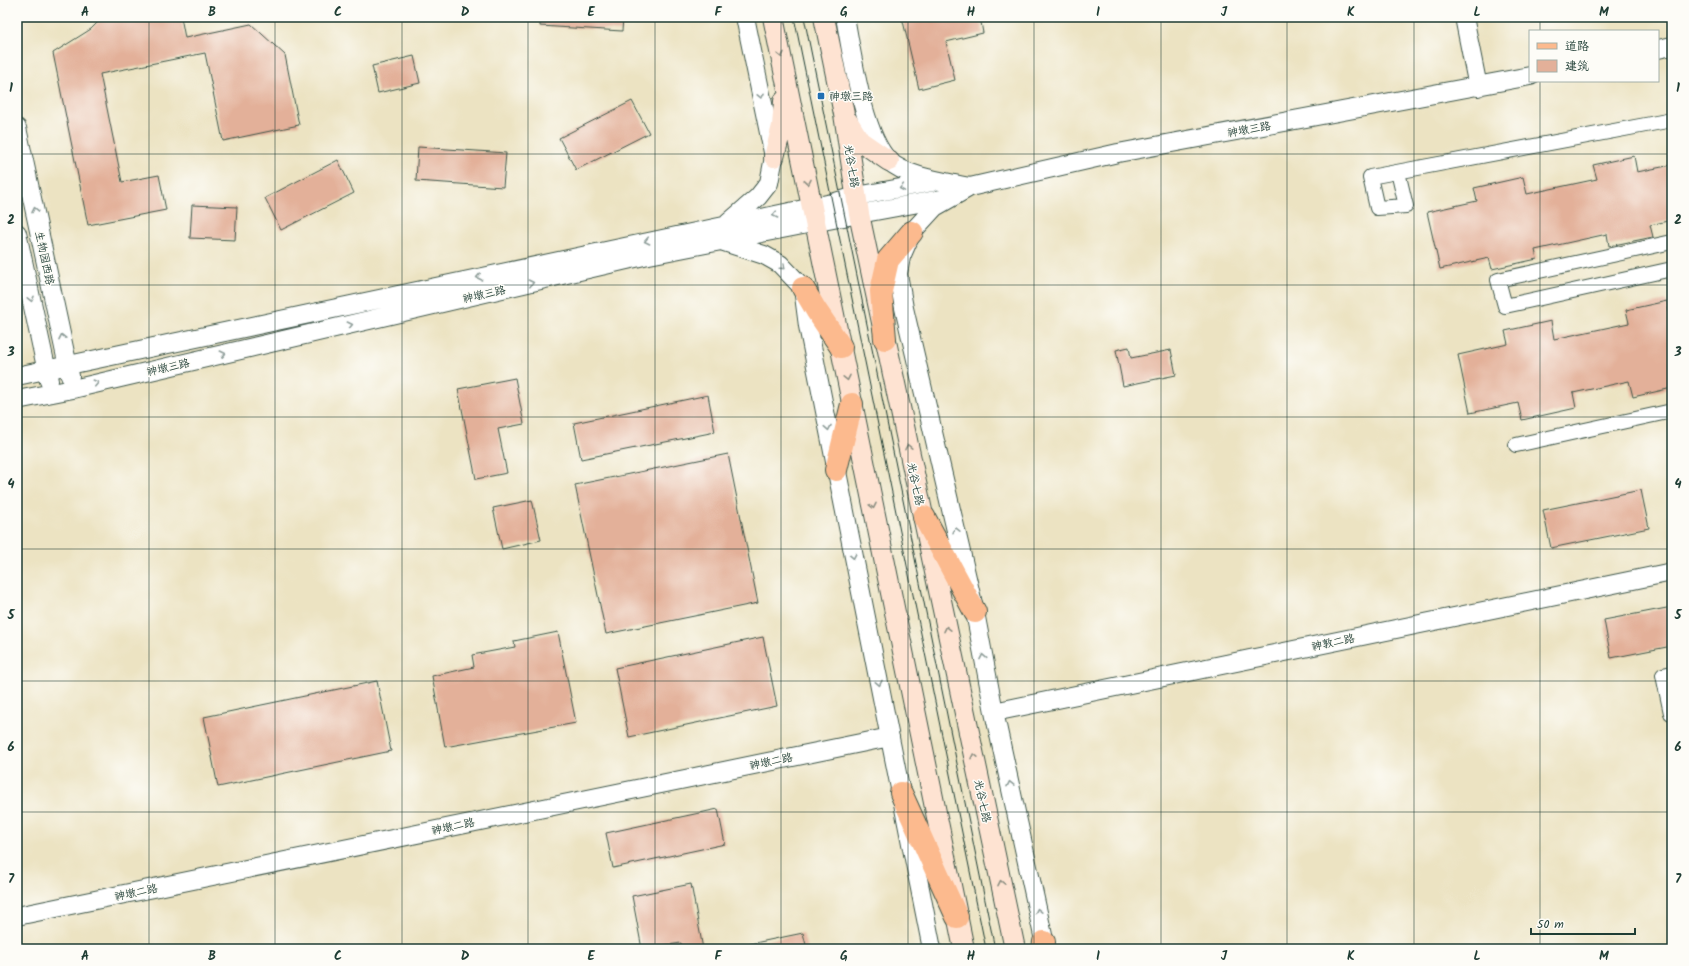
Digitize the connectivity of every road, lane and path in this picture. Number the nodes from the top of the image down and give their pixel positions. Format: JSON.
{"nodes":[{"id":1,"x":744,"y":17,"type":"edge"},
{"id":2,"x":773,"y":17,"type":"edge"},
{"id":3,"x":845,"y":17,"type":"edge"},
{"id":4,"x":1464,"y":17,"type":"edge"},
{"id":5,"x":827,"y":22,"type":"edge"},
{"id":6,"x":1672,"y":46,"type":"edge"},
{"id":7,"x":1659,"y":49,"type":"edge"},
{"id":8,"x":1529,"y":76,"type":"edge"},
{"id":9,"x":786,"y":77,"type":"junction"},
{"id":10,"x":1478,"y":87,"type":"junction"},
{"id":11,"x":844,"y":114,"type":"junction"},
{"id":12,"x":1672,"y":120,"type":"edge"},
{"id":13,"x":17,"y":128,"type":"edge"},
{"id":14,"x":774,"y":157,"type":"junction"},
{"id":15,"x":889,"y":161,"type":"junction"},
{"id":16,"x":1398,"y":172,"type":"dead end"},
{"id":17,"x":940,"y":181,"type":"junction"},
{"id":18,"x":970,"y":187,"type":"junction"},
{"id":19,"x":952,"y":197,"type":"junction"},
{"id":20,"x":858,"y":205,"type":"junction"},
{"id":21,"x":814,"y":215,"type":"junction"},
{"id":22,"x":726,"y":224,"type":"junction"},
{"id":23,"x":912,"y":232,"type":"junction"},
{"id":24,"x":17,"y":234,"type":"edge"},
{"id":25,"x":722,"y":242,"type":"junction"},
{"id":26,"x":1672,"y":242,"type":"edge"},
{"id":27,"x":1672,"y":269,"type":"edge"},
{"id":28,"x":803,"y":288,"type":"junction"},
{"id":29,"x":885,"y":339,"type":"junction"},
{"id":30,"x":841,"y":347,"type":"junction"},
{"id":31,"x":68,"y":365,"type":"junction"},
{"id":32,"x":46,"y":370,"type":"junction"},
{"id":33,"x":17,"y":376,"type":"edge"},
{"id":34,"x":73,"y":389,"type":"junction"},
{"id":35,"x":51,"y":393,"type":"junction"},
{"id":36,"x":17,"y":400,"type":"edge"},
{"id":37,"x":852,"y":404,"type":"junction"},
{"id":38,"x":1672,"y":411,"type":"edge"},
{"id":39,"x":1516,"y":445,"type":"dead end"},
{"id":40,"x":836,"y":470,"type":"junction"},
{"id":41,"x":924,"y":517,"type":"junction"},
{"id":42,"x":1672,"y":572,"type":"edge"},
{"id":43,"x":975,"y":612,"type":"junction"},
{"id":44,"x":1672,"y":673,"type":"edge"},
{"id":45,"x":994,"y":712,"type":"junction"},
{"id":46,"x":1672,"y":712,"type":"edge"},
{"id":47,"x":890,"y":737,"type":"junction"},
{"id":48,"x":901,"y":793,"type":"junction"},
{"id":49,"x":17,"y":916,"type":"edge"},
{"id":50,"x":957,"y":917,"type":"junction"},
{"id":51,"x":1044,"y":947,"type":"edge"},
{"id":52,"x":932,"y":949,"type":"edge"},
{"id":53,"x":964,"y":949,"type":"edge"},
{"id":54,"x":1015,"y":949,"type":"edge"}],
"edges":[{"from":1,"to":14,"type":"street","one_way":true},
{"from":2,"to":9,"type":"main road","one_way":true},
{"from":3,"to":15,"type":"street"},
{"from":4,"to":10,"type":"street"},
{"from":5,"to":11,"type":"main road","name":"光谷七路"},
{"from":6,"to":7,"type":"street"},
{"from":8,"to":10,"type":"street","name":"神墩三路"},
{"from":9,"to":14,"type":"main road"},
{"from":9,"to":21,"type":"main road","one_way":true},
{"from":10,"to":18,"type":"street","name":"神墩三路"},
{"from":11,"to":15,"type":"main road"},
{"from":11,"to":20,"type":"main road","name":"光谷七路"},
{"from":12,"to":16,"type":"street"},
{"from":31,"to":13,"type":"street","name":"生物园西路","one_way":true},
{"from":14,"to":22,"type":"street"},
{"from":15,"to":17,"type":"street"},
{"from":17,"to":18,"type":"street"},
{"from":17,"to":20,"type":"street","name":"神墩三路","one_way":true},
{"from":18,"to":19,"type":"street"},
{"from":19,"to":20,"type":"street","name":"神墩三路"},
{"from":19,"to":23,"type":"street"},
{"from":20,"to":21,"type":"street","name":"神墩三路"},
{"from":20,"to":29,"type":"main road","name":"光谷七路"},
{"from":21,"to":22,"type":"street","name":"神墩三路","one_way":true},
{"from":21,"to":25,"type":"street","name":"神墩三路"},
{"from":21,"to":30,"type":"main road"},
{"from":22,"to":31,"type":"street","name":"神墩三路","one_way":true},
{"from":23,"to":29,"type":"main road"},
{"from":43,"to":23,"type":"street","one_way":true},
{"from":24,"to":32,"type":"street","name":"生物园西路","one_way":true},
{"from":25,"to":28,"type":"street","one_way":true},
{"from":34,"to":25,"type":"street","name":"神墩三路","one_way":true},
{"from":26,"to":27,"type":"street"},
{"from":28,"to":30,"type":"main road"},
{"from":28,"to":40,"type":"street","one_way":true},
{"from":41,"to":29,"type":"main road","name":"光谷七路","one_way":true},
{"from":30,"to":37,"type":"main road","one_way":true},
{"from":31,"to":32,"type":"street","name":"神墩三路"},
{"from":31,"to":34,"type":"street","name":"生物园西路"},
{"from":32,"to":33,"type":"street","name":"神墩三路"},
{"from":32,"to":35,"type":"street","name":"生物园西路"},
{"from":34,"to":35,"type":"street","name":"神墩三路"},
{"from":35,"to":36,"type":"street","name":"神墩三路"},
{"from":37,"to":40,"type":"main road"},
{"from":37,"to":50,"type":"main road","one_way":true},
{"from":38,"to":39,"type":"street"},
{"from":40,"to":47,"type":"street","one_way":true},
{"from":41,"to":43,"type":"main road"},
{"from":54,"to":41,"type":"main road","name":"光谷七路","one_way":true},
{"from":42,"to":45,"type":"street","name":"神敦二路"},
{"from":45,"to":43,"type":"street","one_way":true},
{"from":44,"to":46,"type":"street"},
{"from":51,"to":45,"type":"street","one_way":true},
{"from":47,"to":48,"type":"street"},
{"from":47,"to":49,"type":"street","name":"神墩二路"},
{"from":48,"to":50,"type":"main road"},
{"from":48,"to":52,"type":"street"},
{"from":50,"to":53,"type":"main road"}]}
